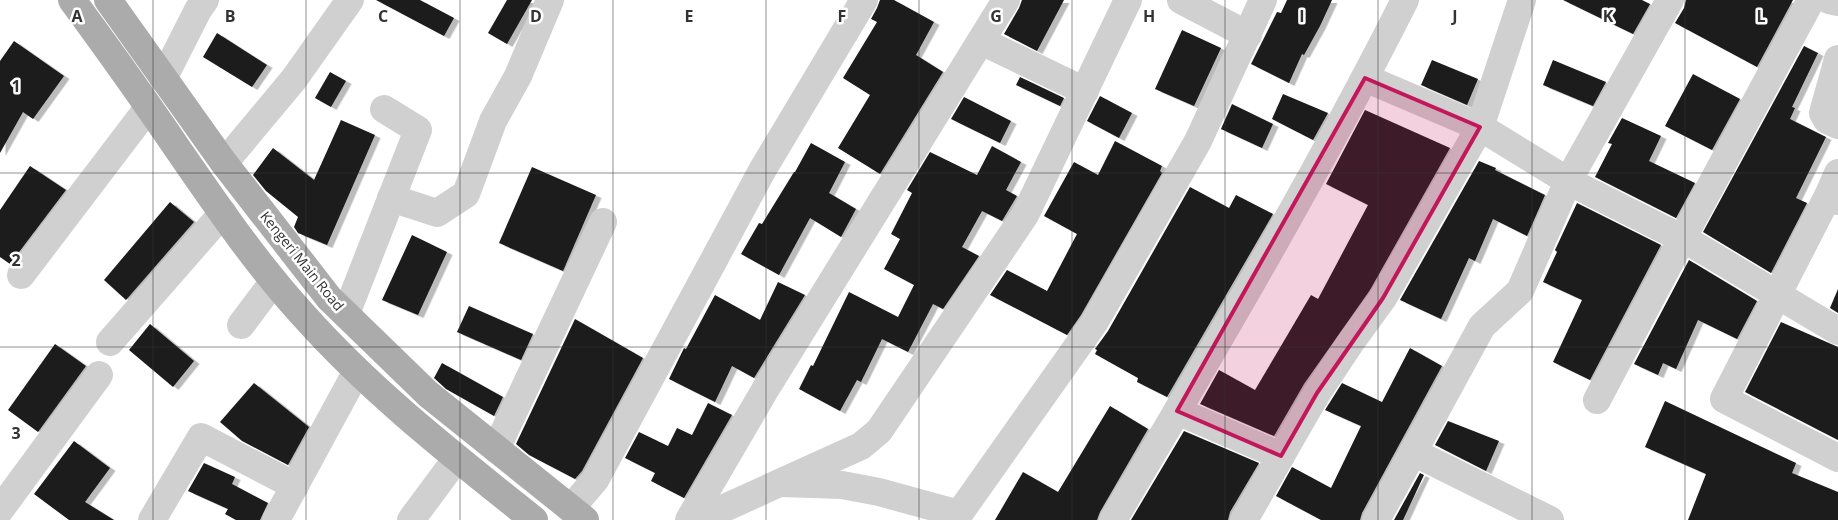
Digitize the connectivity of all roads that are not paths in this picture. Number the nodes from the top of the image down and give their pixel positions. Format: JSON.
{"nodes":[{"id":1,"x":72,"y":0,"type":"edge"},
{"id":2,"x":108,"y":0,"type":"edge"},
{"id":3,"x":205,"y":0,"type":"edge"},
{"id":4,"x":350,"y":0,"type":"edge"},
{"id":5,"x":550,"y":0,"type":"edge"},
{"id":6,"x":864,"y":0,"type":"edge"},
{"id":7,"x":1006,"y":0,"type":"edge"},
{"id":8,"x":1128,"y":0,"type":"edge"},
{"id":9,"x":1181,"y":0,"type":"edge"},
{"id":10,"x":1263,"y":0,"type":"edge"},
{"id":11,"x":1405,"y":0,"type":"edge"},
{"id":12,"x":1522,"y":0,"type":"edge"},
{"id":13,"x":1670,"y":0,"type":"edge"},
{"id":14,"x":1811,"y":0,"type":"edge"},
{"id":15,"x":1829,"y":0,"type":"edge"},
{"id":16,"x":1838,"y":2,"type":"edge"},
{"id":17,"x":1248,"y":36,"type":"junction"},
{"id":18,"x":981,"y":41,"type":"junction"},
{"id":19,"x":1838,"y":59,"type":"edge"},
{"id":20,"x":163,"y":78,"type":"junction"},
{"id":21,"x":1366,"y":78,"type":"junction"},
{"id":22,"x":1085,"y":91,"type":"junction"},
{"id":23,"x":148,"y":108,"type":"junction"},
{"id":24,"x":384,"y":109,"type":"dead end"},
{"id":25,"x":1838,"y":125,"type":"edge"},
{"id":26,"x":1480,"y":127,"type":"junction"},
{"id":27,"x":224,"y":163,"type":"junction"},
{"id":28,"x":1568,"y":181,"type":"junction"},
{"id":29,"x":1835,"y":190,"type":"edge"},
{"id":30,"x":391,"y":198,"type":"junction"},
{"id":31,"x":223,"y":214,"type":"junction"},
{"id":32,"x":603,"y":222,"type":"dead end"},
{"id":33,"x":1682,"y":239,"type":"junction"},
{"id":34,"x":21,"y":275,"type":"dead end"},
{"id":35,"x":274,"y":281,"type":"junction"},
{"id":36,"x":1778,"y":295,"type":"junction"},
{"id":37,"x":346,"y":314,"type":"junction"},
{"id":38,"x":241,"y":325,"type":"dead end"},
{"id":39,"x":1838,"y":331,"type":"edge"},
{"id":40,"x":110,"y":342,"type":"dead end"},
{"id":41,"x":357,"y":371,"type":"junction"},
{"id":42,"x":98,"y":375,"type":"dead end"},
{"id":43,"x":1597,"y":400,"type":"dead end"},
{"id":44,"x":1177,"y":411,"type":"junction"},
{"id":45,"x":496,"y":448,"type":"junction"},
{"id":46,"x":1413,"y":452,"type":"junction"},
{"id":47,"x":1281,"y":456,"type":"junction"},
{"id":48,"x":457,"y":458,"type":"junction"},
{"id":49,"x":1838,"y":458,"type":"edge"},
{"id":50,"x":781,"y":483,"type":"junction"},
{"id":51,"x":295,"y":486,"type":"junction"},
{"id":52,"x":0,"y":510,"type":"edge"},
{"id":53,"x":578,"y":514,"type":"edge"},
{"id":54,"x":963,"y":518,"type":"edge"},
{"id":55,"x":152,"y":520,"type":"edge"},
{"id":56,"x":276,"y":520,"type":"edge"},
{"id":57,"x":411,"y":520,"type":"edge"},
{"id":58,"x":534,"y":520,"type":"edge"},
{"id":59,"x":689,"y":520,"type":"edge"},
{"id":60,"x":704,"y":520,"type":"edge"},
{"id":61,"x":1113,"y":520,"type":"edge"},
{"id":62,"x":1244,"y":520,"type":"edge"},
{"id":63,"x":1376,"y":520,"type":"edge"},
{"id":64,"x":1550,"y":520,"type":"edge"}],
"edges":[{"from":1,"to":23,"type":"main road"},
{"from":2,"to":20,"type":"main road","name":"Kengeri Main Road"},
{"from":3,"to":20,"type":"street"},
{"from":4,"to":27,"type":"street"},
{"from":5,"to":30,"type":"street"},
{"from":6,"to":53,"type":"street"},
{"from":7,"to":18,"type":"street"},
{"from":8,"to":22,"type":"street"},
{"from":9,"to":17,"type":"street"},
{"from":10,"to":17,"type":"street"},
{"from":11,"to":21,"type":"street"},
{"from":12,"to":26,"type":"street"},
{"from":13,"to":28,"type":"street"},
{"from":14,"to":33,"type":"street"},
{"from":15,"to":16,"type":"street"},
{"from":17,"to":54,"type":"street"},
{"from":18,"to":22,"type":"street"},
{"from":18,"to":59,"type":"street"},
{"from":19,"to":25,"type":"street"},
{"from":20,"to":27,"type":"main road","name":"Kengeri Main Road"},
{"from":21,"to":26,"type":"street"},
{"from":21,"to":44,"type":"street"},
{"from":22,"to":50,"type":"street"},
{"from":23,"to":31,"type":"main road"},
{"from":23,"to":34,"type":"street"},
{"from":24,"to":30,"type":"street"},
{"from":26,"to":28,"type":"street"},
{"from":26,"to":47,"type":"street"},
{"from":27,"to":37,"type":"main road","name":"Kengeri Main Road"},
{"from":28,"to":33,"type":"street"},
{"from":28,"to":46,"type":"street"},
{"from":29,"to":36,"type":"street"},
{"from":30,"to":37,"type":"street"},
{"from":31,"to":35,"type":"main road"},
{"from":31,"to":40,"type":"street"},
{"from":32,"to":45,"type":"street"},
{"from":33,"to":36,"type":"street"},
{"from":33,"to":43,"type":"street"},
{"from":35,"to":38,"type":"street"},
{"from":35,"to":41,"type":"main road"},
{"from":36,"to":39,"type":"street"},
{"from":36,"to":49,"type":"street"},
{"from":37,"to":45,"type":"main road","name":"Kengeri Main Road"},
{"from":41,"to":48,"type":"main road"},
{"from":41,"to":51,"type":"street"},
{"from":42,"to":52,"type":"street"},
{"from":44,"to":47,"type":"street"},
{"from":44,"to":61,"type":"street"},
{"from":45,"to":53,"type":"main road","name":"Kengeri Main Road"},
{"from":46,"to":63,"type":"street"},
{"from":46,"to":64,"type":"street"},
{"from":47,"to":62,"type":"street"},
{"from":48,"to":57,"type":"street"},
{"from":48,"to":58,"type":"main road"},
{"from":50,"to":54,"type":"street"},
{"from":50,"to":60,"type":"street"},
{"from":51,"to":55,"type":"street"},
{"from":51,"to":56,"type":"street"}]}
